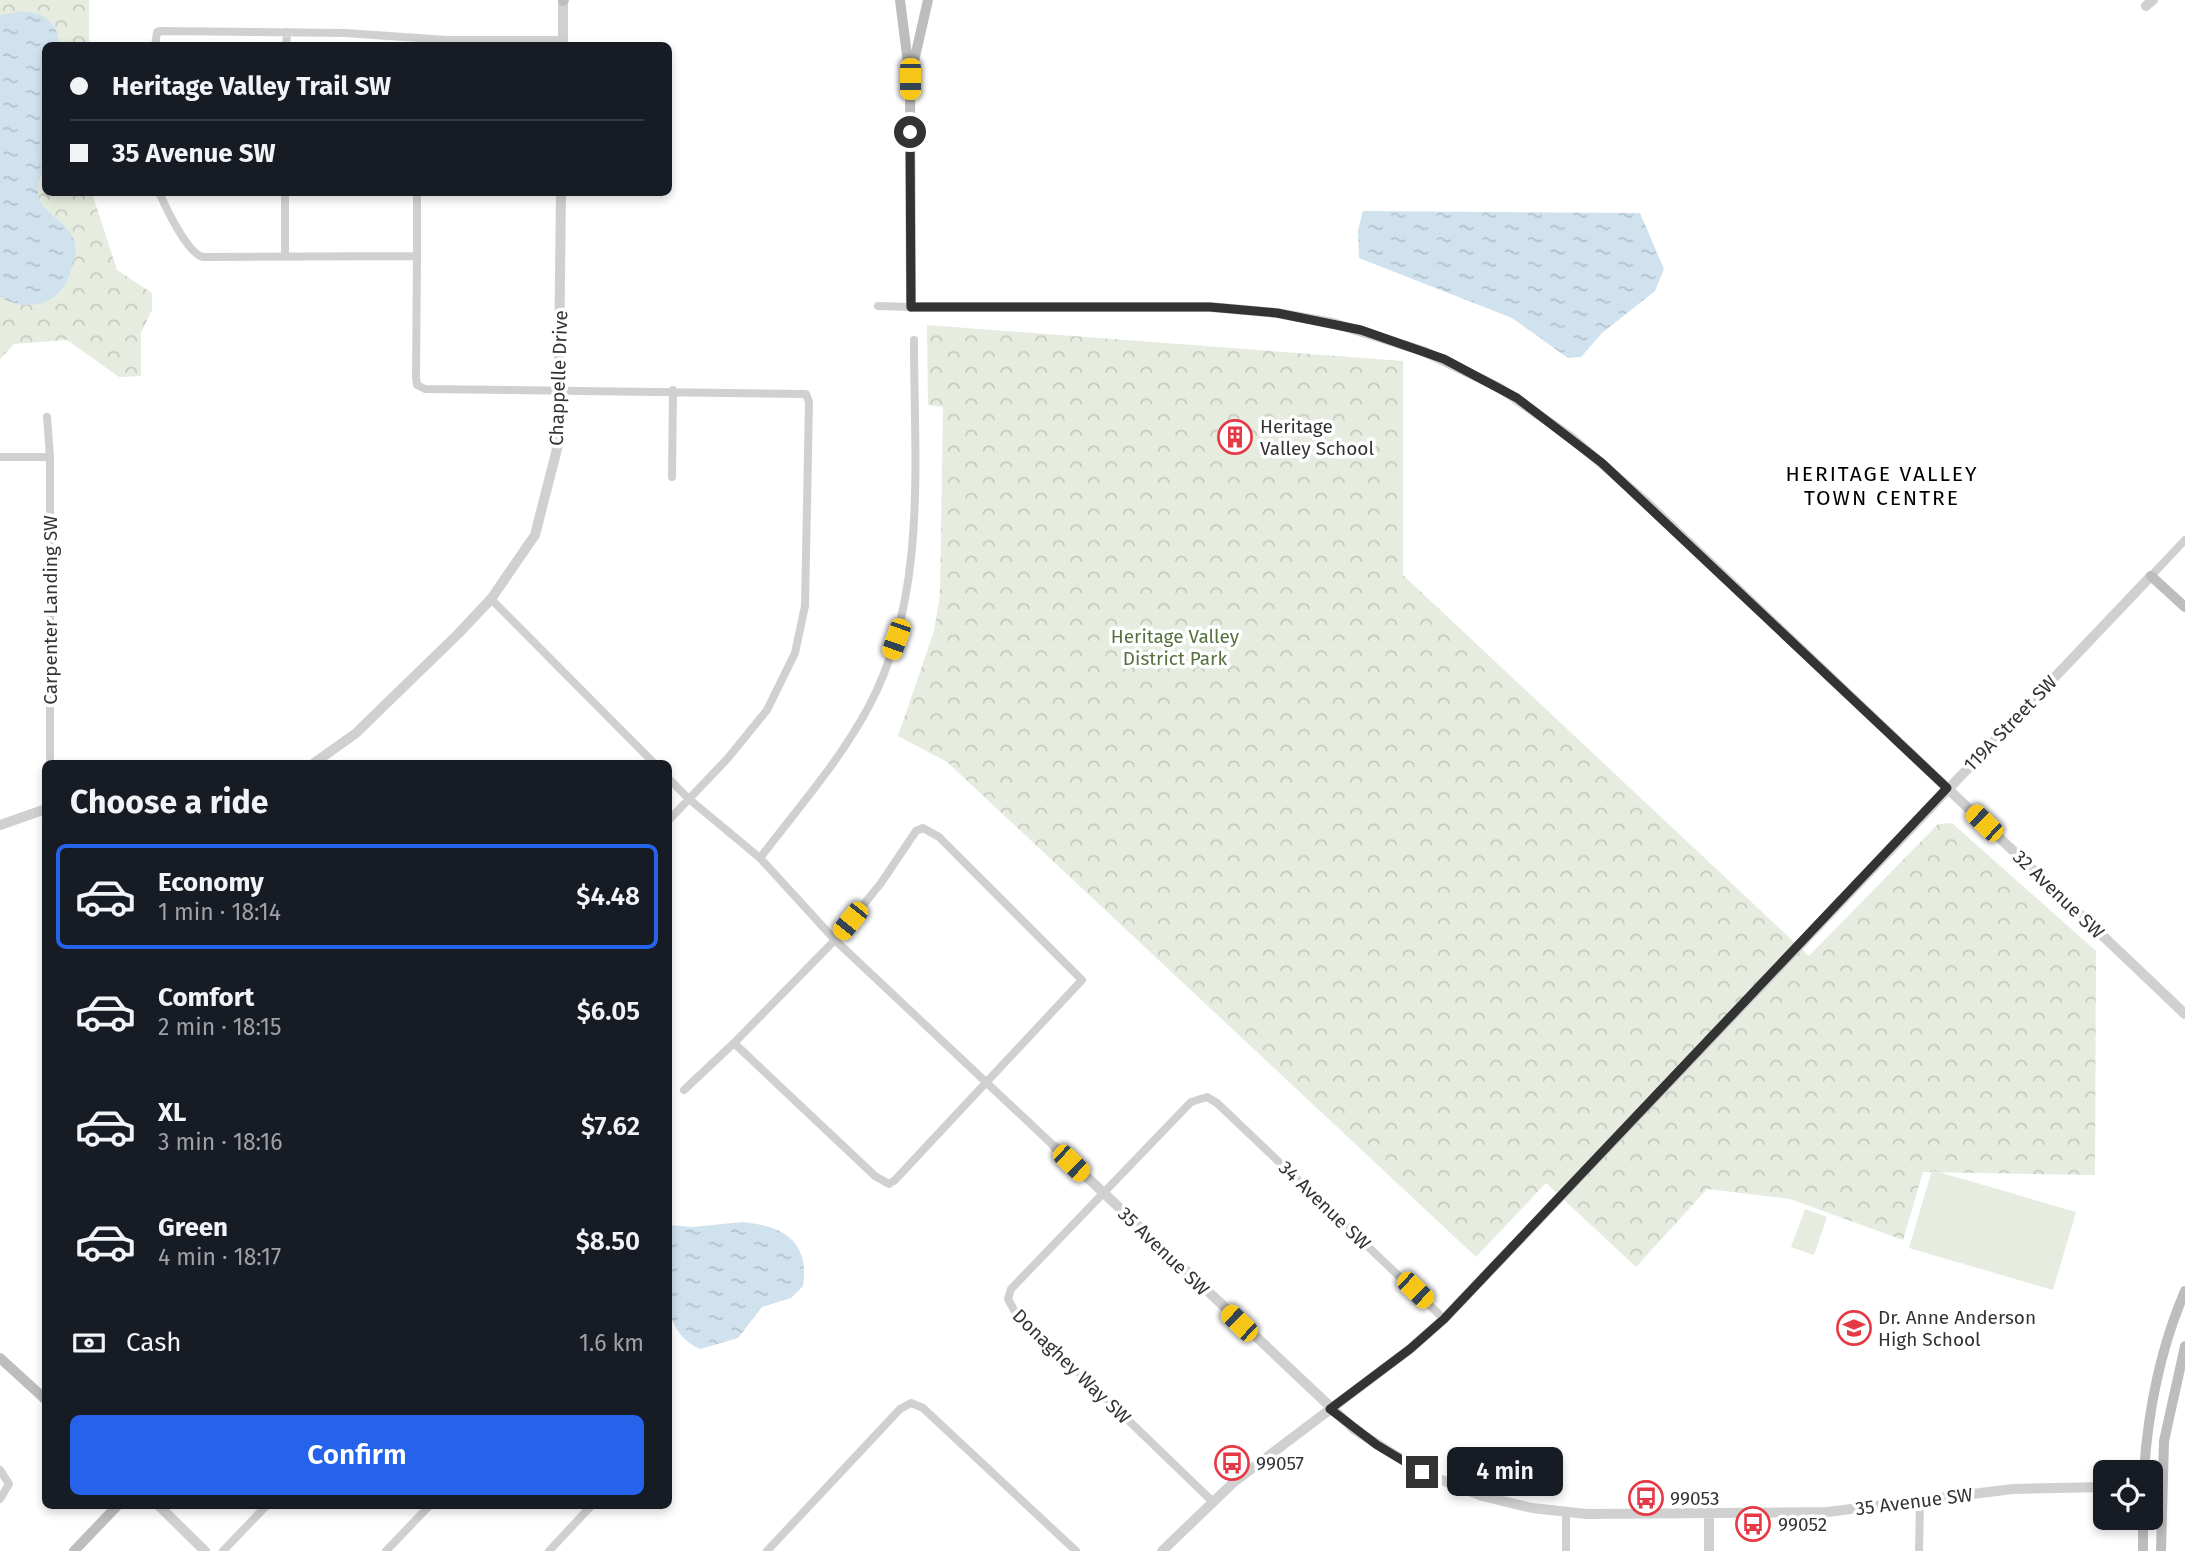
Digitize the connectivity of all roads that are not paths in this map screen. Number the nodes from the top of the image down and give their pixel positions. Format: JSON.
{"nodes":[{"id":1,"x":564,"y":0,"type":"edge"},
{"id":2,"x":900,"y":0,"type":"edge"},
{"id":3,"x":928,"y":0,"type":"edge"},
{"id":4,"x":287,"y":32,"type":"junction"},
{"id":5,"x":156,"y":42,"type":"edge"},
{"id":6,"x":286,"y":42,"type":"edge"},
{"id":7,"x":419,"y":42,"type":"edge"},
{"id":8,"x":563,"y":42,"type":"edge"},
{"id":9,"x":910,"y":79,"type":"junction"},
{"id":10,"x":161,"y":196,"type":"edge"},
{"id":11,"x":285,"y":196,"type":"edge"},
{"id":12,"x":417,"y":196,"type":"edge"},
{"id":13,"x":562,"y":196,"type":"edge"},
{"id":14,"x":285,"y":256,"type":"junction"},
{"id":15,"x":417,"y":256,"type":"junction"},
{"id":16,"x":878,"y":306,"type":"dead end"},
{"id":17,"x":911,"y":307,"type":"junction"},
{"id":18,"x":914,"y":340,"type":"dead end"},
{"id":19,"x":559,"y":388,"type":"junction"},
{"id":20,"x":673,"y":390,"type":"junction"},
{"id":21,"x":47,"y":417,"type":"dead end"},
{"id":22,"x":0,"y":457,"type":"edge"},
{"id":23,"x":50,"y":457,"type":"junction"},
{"id":24,"x":672,"y":477,"type":"dead end"},
{"id":25,"x":2185,"y":540,"type":"edge"},
{"id":26,"x":2151,"y":576,"type":"junction"},
{"id":27,"x":491,"y":599,"type":"junction"},
{"id":28,"x":2185,"y":607,"type":"edge"},
{"id":29,"x":50,"y":760,"type":"edge"},
{"id":30,"x":318,"y":760,"type":"edge"},
{"id":31,"x":651,"y":760,"type":"edge"},
{"id":32,"x":672,"y":782,"type":"edge"},
{"id":33,"x":1947,"y":788,"type":"junction"},
{"id":34,"x":689,"y":799,"type":"junction"},
{"id":35,"x":42,"y":810,"type":"edge"},
{"id":36,"x":672,"y":817,"type":"edge"},
{"id":37,"x":0,"y":825,"type":"edge"},
{"id":38,"x":760,"y":858,"type":"junction"},
{"id":39,"x":835,"y":940,"type":"junction"},
{"id":40,"x":2185,"y":1014,"type":"edge"},
{"id":41,"x":734,"y":1043,"type":"junction"},
{"id":42,"x":987,"y":1081,"type":"junction"},
{"id":43,"x":684,"y":1090,"type":"dead end"},
{"id":44,"x":1202,"y":1097,"type":"joint"},
{"id":45,"x":1055,"y":1147,"type":"joint"},
{"id":46,"x":1103,"y":1194,"type":"junction"},
{"id":47,"x":2185,"y":1292,"type":"edge"},
{"id":48,"x":1444,"y":1319,"type":"junction"},
{"id":49,"x":2185,"y":1346,"type":"edge"},
{"id":50,"x":0,"y":1357,"type":"edge"},
{"id":51,"x":42,"y":1396,"type":"edge"},
{"id":52,"x":1330,"y":1409,"type":"junction"},
{"id":53,"x":2145,"y":1460,"type":"edge"},
{"id":54,"x":2160,"y":1460,"type":"edge"},
{"id":55,"x":0,"y":1470,"type":"edge"},
{"id":56,"x":2093,"y":1487,"type":"edge"},
{"id":57,"x":0,"y":1499,"type":"edge"},
{"id":58,"x":1212,"y":1501,"type":"junction"},
{"id":59,"x":1920,"y":1503,"type":"junction"},
{"id":60,"x":114,"y":1509,"type":"edge"},
{"id":61,"x":162,"y":1509,"type":"edge"},
{"id":62,"x":263,"y":1509,"type":"edge"},
{"id":63,"x":426,"y":1509,"type":"edge"},
{"id":64,"x":588,"y":1509,"type":"edge"},
{"id":65,"x":1566,"y":1513,"type":"junction"},
{"id":66,"x":1709,"y":1513,"type":"junction"},
{"id":67,"x":2143,"y":1530,"type":"edge"},
{"id":68,"x":2159,"y":1530,"type":"edge"},
{"id":69,"x":74,"y":1551,"type":"edge"},
{"id":70,"x":205,"y":1551,"type":"edge"},
{"id":71,"x":223,"y":1551,"type":"edge"},
{"id":72,"x":386,"y":1551,"type":"edge"},
{"id":73,"x":548,"y":1551,"type":"edge"},
{"id":74,"x":767,"y":1551,"type":"edge"},
{"id":75,"x":1076,"y":1551,"type":"edge"},
{"id":76,"x":1162,"y":1551,"type":"edge"},
{"id":77,"x":1566,"y":1551,"type":"edge"},
{"id":78,"x":1709,"y":1551,"type":"edge"},
{"id":79,"x":1919,"y":1551,"type":"edge"},
{"id":80,"x":2143,"y":1551,"type":"edge"},
{"id":81,"x":2161,"y":1551,"type":"edge"}],
"edges":[{"from":1,"to":8,"type":"street"},
{"from":2,"to":9,"type":"main road"},
{"from":3,"to":9,"type":"main road"},
{"from":4,"to":5,"type":"street"},
{"from":4,"to":6,"type":"street"},
{"from":4,"to":7,"type":"street"},
{"from":9,"to":17,"type":"main road"},
{"from":10,"to":14,"type":"street"},
{"from":11,"to":14,"type":"street"},
{"from":12,"to":15,"type":"street"},
{"from":13,"to":19,"type":"street","name":"Chappelle Drive"},
{"from":14,"to":15,"type":"street"},
{"from":15,"to":19,"type":"street"},
{"from":16,"to":17,"type":"street","name":"32 Avenue SW"},
{"from":17,"to":33,"type":"street","name":"32 Avenue SW"},
{"from":18,"to":38,"type":"street"},
{"from":19,"to":20,"type":"street"},
{"from":19,"to":27,"type":"street","name":"Chappelle Drive"},
{"from":20,"to":24,"type":"street"},
{"from":20,"to":34,"type":"street"},
{"from":21,"to":23,"type":"street","name":"Carpenter Landing SW"},
{"from":22,"to":23,"type":"street"},
{"from":23,"to":29,"type":"street","name":"Carpenter Landing SW"},
{"from":25,"to":26,"type":"street","name":"119A Street SW"},
{"from":26,"to":28,"type":"main road"},
{"from":26,"to":33,"type":"street","name":"119A Street SW"},
{"from":27,"to":30,"type":"street","name":"Chappelle Drive"},
{"from":27,"to":31,"type":"street"},
{"from":32,"to":34,"type":"street"},
{"from":33,"to":40,"type":"street","name":"32 Avenue SW"},
{"from":33,"to":48,"type":"street","name":"119A Street SW"},
{"from":34,"to":36,"type":"street"},
{"from":34,"to":38,"type":"street"},
{"from":35,"to":37,"type":"street"},
{"from":38,"to":39,"type":"street"},
{"from":39,"to":41,"type":"street"},
{"from":39,"to":42,"type":"street"},
{"from":39,"to":42,"type":"street"},
{"from":41,"to":42,"type":"street"},
{"from":41,"to":43,"type":"street"},
{"from":42,"to":45,"type":"street"},
{"from":44,"to":46,"type":"street","name":"Donaghey Way SW"},
{"from":44,"to":48,"type":"street","name":"34 Avenue SW"},
{"from":45,"to":46,"type":"street","name":"35 Avenue SW"},
{"from":46,"to":52,"type":"street","name":"35 Avenue SW"},
{"from":46,"to":58,"type":"street","name":"Donaghey Way SW"},
{"from":47,"to":53,"type":"main road"},
{"from":48,"to":52,"type":"street","name":"119A Street SW"},
{"from":49,"to":54,"type":"main road"},
{"from":50,"to":51,"type":"main road"},
{"from":52,"to":58,"type":"street","name":"119A Street SW"},
{"from":52,"to":65,"type":"street","name":"35 Avenue SW"},
{"from":55,"to":57,"type":"street"},
{"from":56,"to":59,"type":"street","name":"35 Avenue SW"},
{"from":58,"to":76,"type":"street","name":"119A Street SW"},
{"from":59,"to":66,"type":"street","name":"35 Avenue SW"},
{"from":59,"to":79,"type":"street"},
{"from":60,"to":69,"type":"main road"},
{"from":61,"to":70,"type":"street"},
{"from":62,"to":71,"type":"street"},
{"from":63,"to":72,"type":"street"},
{"from":64,"to":73,"type":"street"},
{"from":65,"to":66,"type":"street","name":"35 Avenue SW"},
{"from":65,"to":77,"type":"street"},
{"from":66,"to":78,"type":"street"},
{"from":67,"to":80,"type":"main road"},
{"from":68,"to":81,"type":"main road"},
{"from":74,"to":75,"type":"street"}]}
